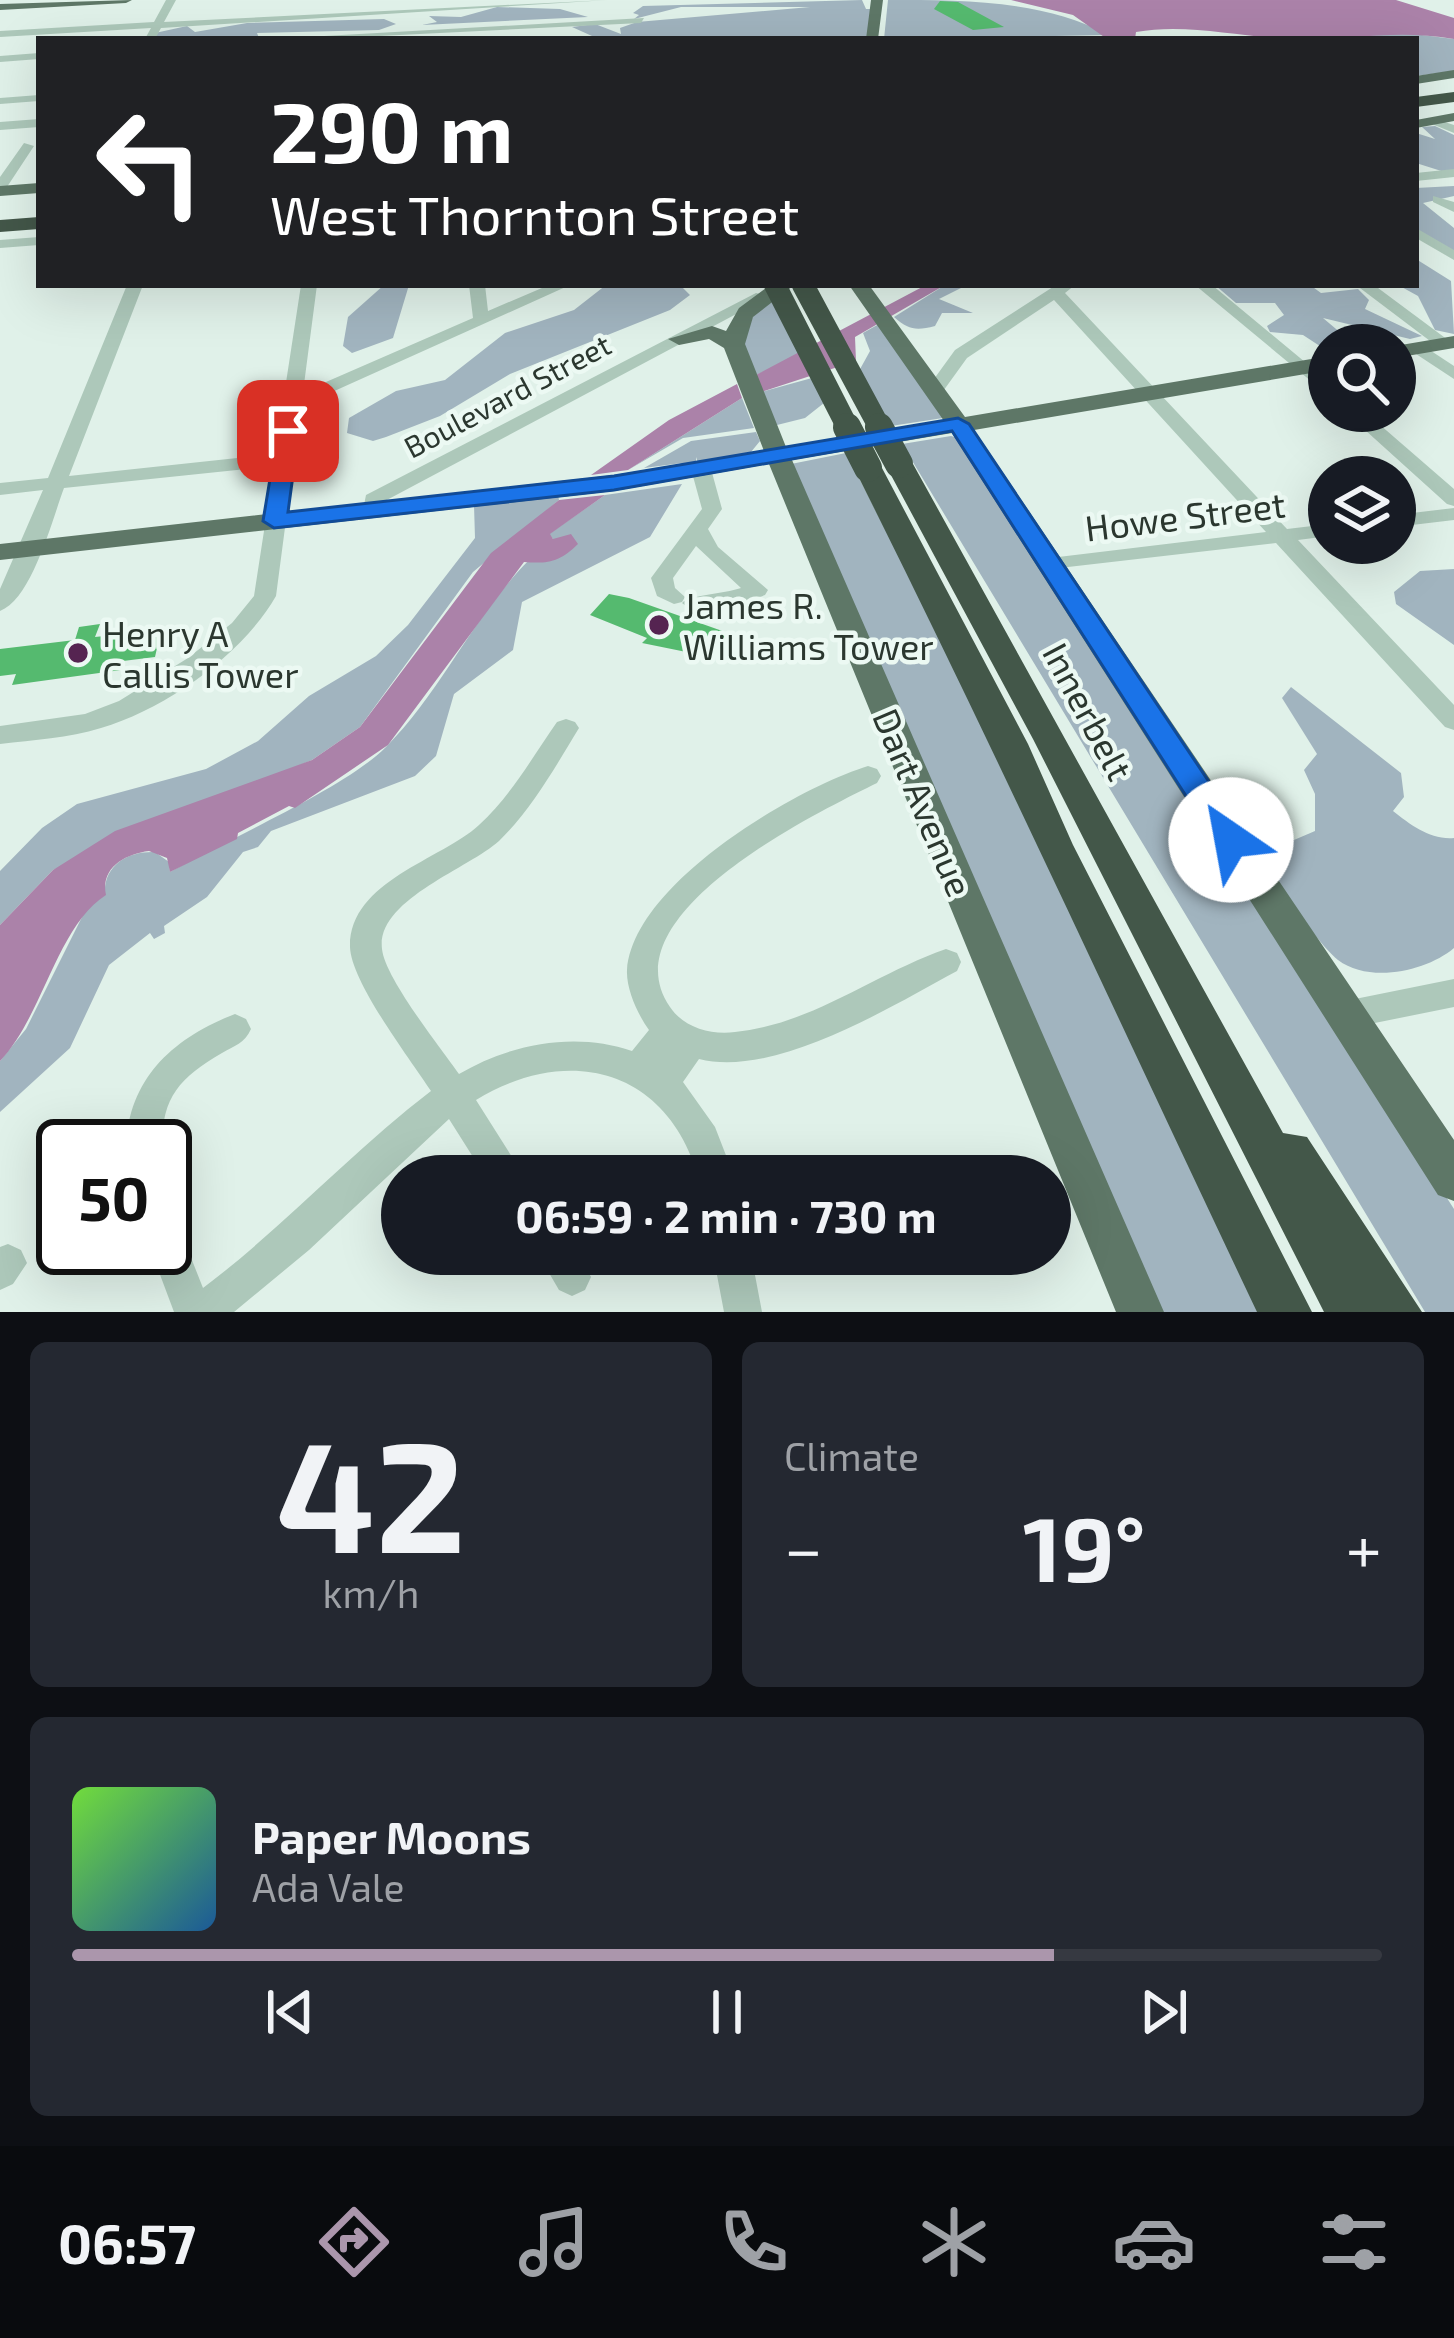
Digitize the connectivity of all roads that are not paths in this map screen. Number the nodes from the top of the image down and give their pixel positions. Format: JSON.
{"nodes":[{"id":1,"x":126,"y":0,"type":"edge"},
{"id":2,"x":171,"y":0,"type":"edge"},
{"id":3,"x":603,"y":0,"type":"edge"},
{"id":4,"x":877,"y":0,"type":"edge"},
{"id":5,"x":407,"y":5,"type":"edge"},
{"id":6,"x":0,"y":7,"type":"edge"},
{"id":7,"x":641,"y":20,"type":"dead end"},
{"id":8,"x":615,"y":22,"type":"junction"},
{"id":9,"x":156,"y":25,"type":"junction"},
{"id":10,"x":556,"y":25,"type":"junction"},
{"id":11,"x":0,"y":34,"type":"edge"},
{"id":12,"x":409,"y":34,"type":"junction"},
{"id":13,"x":492,"y":34,"type":"edge"},
{"id":14,"x":150,"y":36,"type":"edge"},
{"id":15,"x":392,"y":36,"type":"edge"},
{"id":16,"x":560,"y":36,"type":"edge"},
{"id":17,"x":872,"y":36,"type":"edge"},
{"id":18,"x":36,"y":56,"type":"edge"},
{"id":19,"x":0,"y":58,"type":"edge"},
{"id":20,"x":36,"y":69,"type":"edge"},
{"id":21,"x":1,"y":71,"type":"edge"},
{"id":22,"x":1454,"y":81,"type":"edge"},
{"id":23,"x":1419,"y":86,"type":"edge"},
{"id":24,"x":36,"y":96,"type":"edge"},
{"id":25,"x":1454,"y":98,"type":"edge"},
{"id":26,"x":0,"y":101,"type":"edge"},
{"id":27,"x":1419,"y":102,"type":"edge"},
{"id":28,"x":1454,"y":117,"type":"edge"},
{"id":29,"x":1436,"y":121,"type":"junction"},
{"id":30,"x":36,"y":124,"type":"edge"},
{"id":31,"x":1419,"y":124,"type":"edge"},
{"id":32,"x":0,"y":126,"type":"edge"},
{"id":33,"x":1454,"y":129,"type":"edge"},
{"id":34,"x":28,"y":146,"type":"dead end"},
{"id":35,"x":1454,"y":173,"type":"edge"},
{"id":36,"x":1419,"y":177,"type":"edge"},
{"id":37,"x":36,"y":188,"type":"edge"},
{"id":38,"x":0,"y":189,"type":"edge"},
{"id":39,"x":1438,"y":199,"type":"dead end"},
{"id":40,"x":36,"y":206,"type":"edge"},
{"id":41,"x":0,"y":208,"type":"edge"},
{"id":42,"x":1454,"y":208,"type":"edge"},
{"id":43,"x":36,"y":221,"type":"edge"},
{"id":44,"x":0,"y":224,"type":"edge"},
{"id":45,"x":1419,"y":234,"type":"edge"},
{"id":46,"x":36,"y":241,"type":"edge"},
{"id":47,"x":0,"y":244,"type":"edge"},
{"id":48,"x":1454,"y":256,"type":"edge"},
{"id":49,"x":134,"y":288,"type":"edge"},
{"id":50,"x":309,"y":288,"type":"edge"},
{"id":51,"x":478,"y":288,"type":"edge"},
{"id":52,"x":555,"y":288,"type":"edge"},
{"id":53,"x":804,"y":288,"type":"edge"},
{"id":54,"x":861,"y":288,"type":"edge"},
{"id":55,"x":1207,"y":288,"type":"edge"},
{"id":56,"x":1368,"y":288,"type":"edge"},
{"id":57,"x":1061,"y":289,"type":"edge"},
{"id":58,"x":768,"y":291,"type":"edge"},
{"id":59,"x":481,"y":320,"type":"junction"},
{"id":60,"x":679,"y":339,"type":"junction"},
{"id":61,"x":1449,"y":343,"type":"edge"},
{"id":62,"x":1416,"y":348,"type":"edge"},
{"id":63,"x":1419,"y":348,"type":"junction"},
{"id":64,"x":736,"y":355,"type":"junction"},
{"id":65,"x":1308,"y":366,"type":"edge"},
{"id":66,"x":1299,"y":367,"type":"junction"},
{"id":67,"x":1308,"y":374,"type":"edge"},
{"id":68,"x":1454,"y":374,"type":"edge"},
{"id":69,"x":935,"y":390,"type":"junction"},
{"id":70,"x":1148,"y":392,"type":"junction"},
{"id":71,"x":292,"y":403,"type":"junction"},
{"id":72,"x":958,"y":424,"type":"junction"},
{"id":73,"x":1377,"y":432,"type":"edge"},
{"id":74,"x":777,"y":456,"type":"junction"},
{"id":75,"x":284,"y":459,"type":"junction"},
{"id":76,"x":883,"y":466,"type":"junction"},
{"id":77,"x":701,"y":469,"type":"junction"},
{"id":78,"x":56,"y":483,"type":"junction"},
{"id":79,"x":0,"y":489,"type":"edge"},
{"id":80,"x":1454,"y":500,"type":"edge"},
{"id":81,"x":373,"y":510,"type":"junction"},
{"id":82,"x":1454,"y":514,"type":"edge"},
{"id":83,"x":1416,"y":519,"type":"edge"},
{"id":84,"x":274,"y":521,"type":"junction"},
{"id":85,"x":699,"y":532,"type":"junction"},
{"id":86,"x":1308,"y":533,"type":"edge"},
{"id":87,"x":1283,"y":536,"type":"junction"},
{"id":88,"x":29,"y":549,"type":"junction"},
{"id":89,"x":0,"y":552,"type":"edge"},
{"id":90,"x":1050,"y":565,"type":"junction"},
{"id":91,"x":0,"y":604,"type":"edge"},
{"id":92,"x":1454,"y":721,"type":"edge"},
{"id":93,"x":566,"y":728,"type":"dead end"},
{"id":94,"x":0,"y":735,"type":"edge"},
{"id":95,"x":868,"y":776,"type":"dead end"},
{"id":96,"x":1146,"y":920,"type":"junction"},
{"id":97,"x":946,"y":962,"type":"dead end"},
{"id":98,"x":1454,"y":993,"type":"edge"},
{"id":99,"x":1345,"y":1015,"type":"junction"},
{"id":100,"x":235,"y":1029,"type":"dead end"},
{"id":101,"x":680,"y":1036,"type":"junction"},
{"id":102,"x":650,"y":1077,"type":"junction"},
{"id":103,"x":453,"y":1094,"type":"junction"},
{"id":104,"x":146,"y":1119,"type":"edge"},
{"id":105,"x":492,"y":1155,"type":"edge"},
{"id":106,"x":707,"y":1155,"type":"edge"},
{"id":107,"x":1454,"y":1179,"type":"edge"},
{"id":108,"x":181,"y":1275,"type":"edge"},
{"id":109,"x":736,"y":1275,"type":"edge"},
{"id":110,"x":197,"y":1312,"type":"edge"},
{"id":111,"x":743,"y":1312,"type":"edge"},
{"id":112,"x":1140,"y":1312,"type":"edge"},
{"id":113,"x":1285,"y":1312,"type":"edge"},
{"id":114,"x":1352,"y":1312,"type":"edge"},
{"id":115,"x":1395,"y":1312,"type":"edge"}],
"edges":[{"from":1,"to":6,"type":"main road"},
{"from":2,"to":9,"type":"street"},
{"from":3,"to":5,"type":"street"},
{"from":3,"to":8,"type":"street"},
{"from":4,"to":17,"type":"main road"},
{"from":5,"to":9,"type":"street"},
{"from":5,"to":12,"type":"street"},
{"from":7,"to":8,"type":"street"},
{"from":8,"to":10,"type":"street"},
{"from":9,"to":11,"type":"street"},
{"from":9,"to":14,"type":"street"},
{"from":10,"to":13,"type":"street"},
{"from":10,"to":16,"type":"street"},
{"from":12,"to":13,"type":"street"},
{"from":12,"to":15,"type":"street"},
{"from":18,"to":19,"type":"street"},
{"from":20,"to":21,"type":"street"},
{"from":22,"to":23,"type":"highway"},
{"from":24,"to":26,"type":"street"},
{"from":25,"to":27,"type":"highway"},
{"from":28,"to":29,"type":"main road"},
{"from":29,"to":31,"type":"main road"},
{"from":29,"to":33,"type":"street"},
{"from":30,"to":32,"type":"street"},
{"from":34,"to":38,"type":"street"},
{"from":35,"to":36,"type":"street"},
{"from":37,"to":38,"type":"main road"},
{"from":39,"to":42,"type":"street"},
{"from":40,"to":41,"type":"highway"},
{"from":43,"to":44,"type":"highway"},
{"from":45,"to":48,"type":"street"},
{"from":46,"to":47,"type":"street"},
{"from":49,"to":78,"type":"street"},
{"from":50,"to":71,"type":"street"},
{"from":51,"to":59,"type":"street"},
{"from":52,"to":59,"type":"street"},
{"from":53,"to":76,"type":"highway","name":"Innerbelt","bridge":true},
{"from":54,"to":69,"type":"main road"},
{"from":55,"to":66,"type":"street"},
{"from":56,"to":61,"type":"street"},
{"from":57,"to":69,"type":"street"},
{"from":57,"to":70,"type":"street"},
{"from":58,"to":60,"type":"street","name":"Boulevard Street"},
{"from":58,"to":64,"type":"main road"},
{"from":58,"to":76,"type":"highway","name":"Innerbelt","bridge":true},
{"from":59,"to":71,"type":"street"},
{"from":60,"to":64,"type":"main road"},
{"from":60,"to":81,"type":"street","name":"Boulevard Street"},
{"from":61,"to":63,"type":"main road"},
{"from":62,"to":63,"type":"main road"},
{"from":63,"to":68,"type":"street"},
{"from":64,"to":74,"type":"main road","name":"Dart Avenue"},
{"from":65,"to":66,"type":"main road"},
{"from":66,"to":67,"type":"street"},
{"from":66,"to":70,"type":"main road"},
{"from":69,"to":72,"type":"main road"},
{"from":70,"to":72,"type":"main road"},
{"from":70,"to":87,"type":"street"},
{"from":71,"to":75,"type":"street"},
{"from":72,"to":74,"type":"main road"},
{"from":72,"to":90,"type":"main road"},
{"from":73,"to":80,"type":"street"},
{"from":74,"to":77,"type":"main road"},
{"from":74,"to":112,"type":"main road","name":"Dart Avenue"},
{"from":75,"to":78,"type":"street"},
{"from":75,"to":84,"type":"street"},
{"from":76,"to":96,"type":"highway","name":"Innerbelt"},
{"from":76,"to":113,"type":"highway","name":"Innerbelt"},
{"from":77,"to":81,"type":"main road"},
{"from":77,"to":85,"type":"street"},
{"from":78,"to":79,"type":"street"},
{"from":78,"to":88,"type":"street"},
{"from":81,"to":84,"type":"main road"},
{"from":82,"to":83,"type":"street"},
{"from":84,"to":88,"type":"main road"},
{"from":84,"to":94,"type":"street"},
{"from":85,"to":85,"type":"street"},
{"from":86,"to":87,"type":"street","name":"Howe Street"},
{"from":87,"to":90,"type":"street","name":"Howe Street"},
{"from":87,"to":92,"type":"street"},
{"from":88,"to":89,"type":"main road"},
{"from":88,"to":91,"type":"street"},
{"from":90,"to":99,"type":"main road"},
{"from":93,"to":103,"type":"street"},
{"from":95,"to":101,"type":"street"},
{"from":96,"to":114,"type":"highway","name":"Innerbelt"},
{"from":96,"to":115,"type":"highway"},
{"from":97,"to":101,"type":"street"},
{"from":98,"to":99,"type":"street"},
{"from":99,"to":107,"type":"main road"},
{"from":100,"to":104,"type":"street"},
{"from":101,"to":102,"type":"street"},
{"from":102,"to":103,"type":"street"},
{"from":102,"to":106,"type":"street"},
{"from":103,"to":105,"type":"street"},
{"from":103,"to":110,"type":"street"},
{"from":108,"to":110,"type":"street"},
{"from":109,"to":111,"type":"street"}]}
